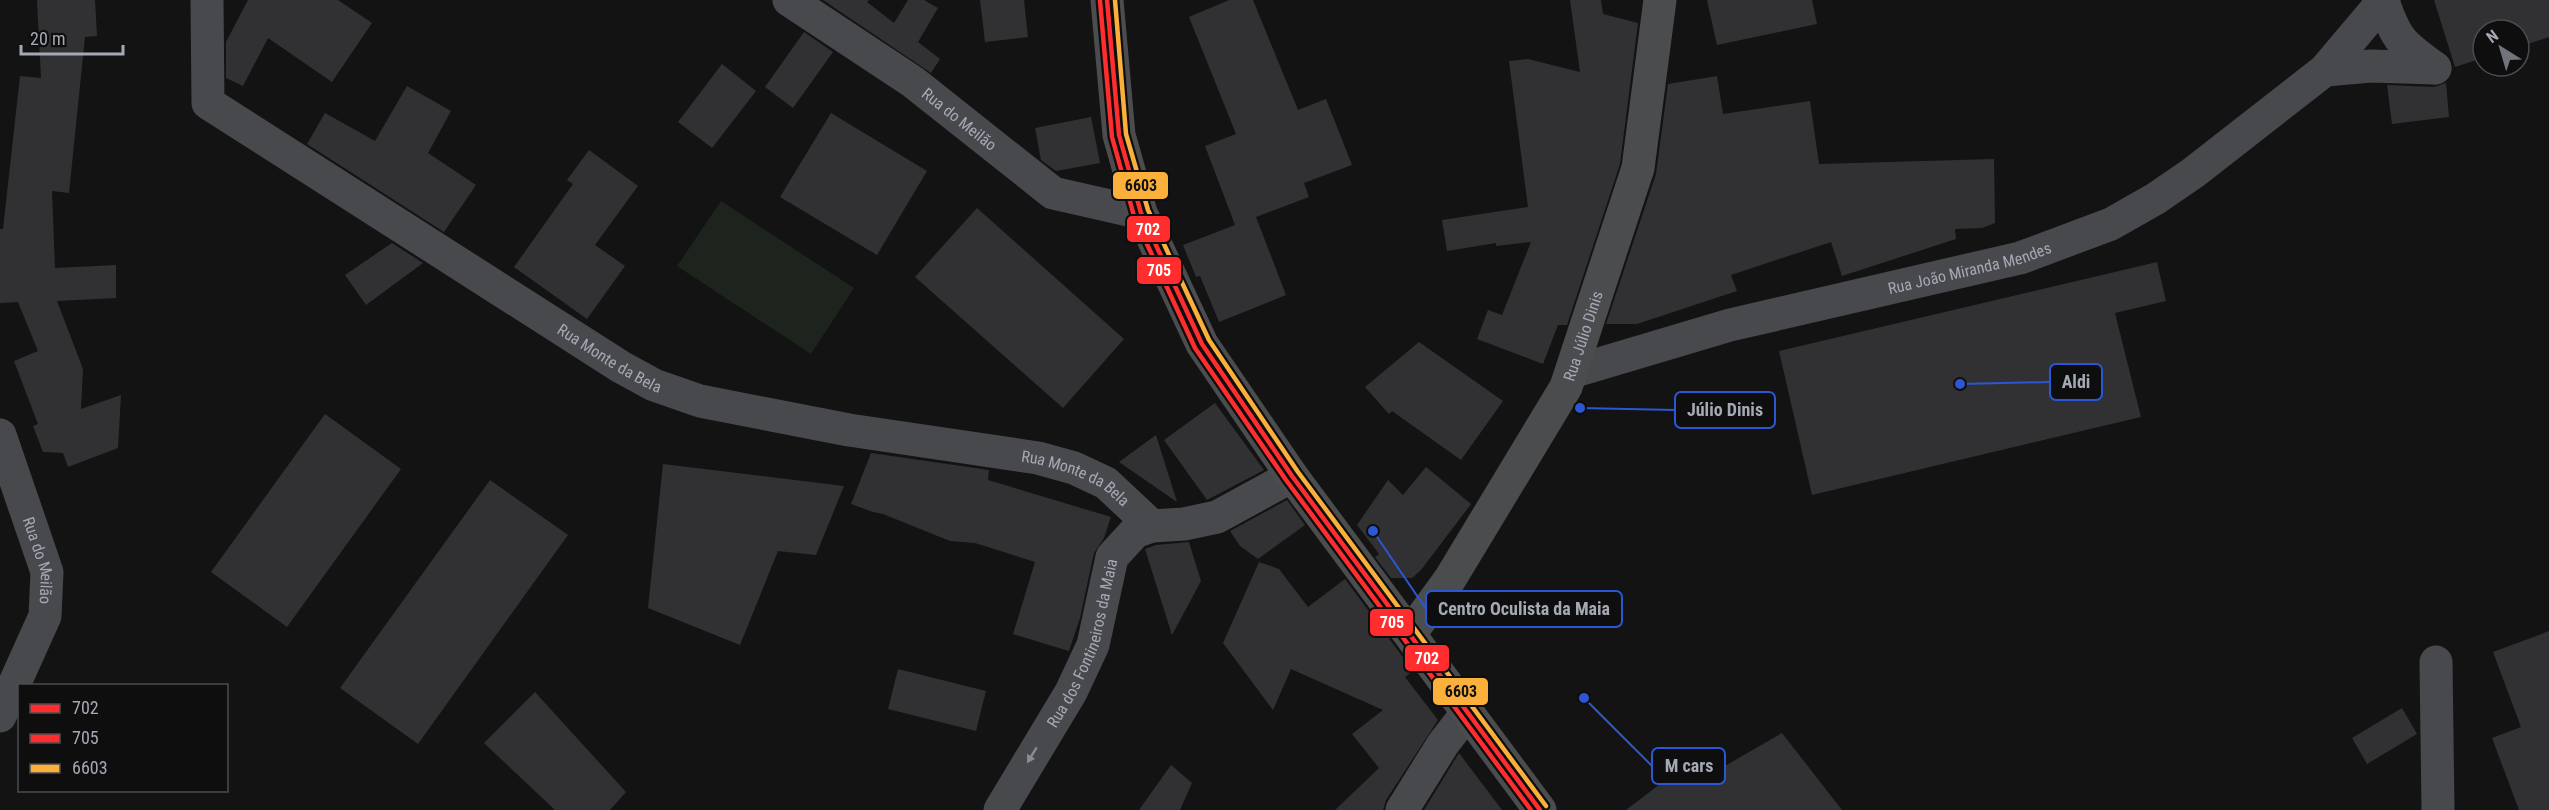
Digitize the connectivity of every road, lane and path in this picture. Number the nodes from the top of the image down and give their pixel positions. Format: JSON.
{"nodes":[{"id":1,"x":207,"y":0,"type":"edge"},
{"id":2,"x":789,"y":0,"type":"edge"},
{"id":3,"x":1107,"y":0,"type":"edge"},
{"id":4,"x":1660,"y":0,"type":"edge"},
{"id":5,"x":2383,"y":0,"type":"edge"},
{"id":6,"x":2325,"y":70,"type":"junction"},
{"id":7,"x":1141,"y":213,"type":"junction"},
{"id":8,"x":1572,"y":372,"type":"junction"},
{"id":9,"x":0,"y":435,"type":"edge"},
{"id":10,"x":1292,"y":476,"type":"junction"},
{"id":11,"x":1152,"y":526,"type":"junction"},
{"id":12,"x":1410,"y":634,"type":"junction"},
{"id":13,"x":2436,"y":662,"type":"dead end"},
{"id":14,"x":10,"y":669,"type":"edge"},
{"id":15,"x":1467,"y":713,"type":"junction"},
{"id":16,"x":0,"y":716,"type":"edge"},
{"id":17,"x":1000,"y":810,"type":"edge"},
{"id":18,"x":1402,"y":810,"type":"edge"},
{"id":19,"x":1540,"y":810,"type":"edge"},
{"id":20,"x":2438,"y":810,"type":"edge"}],
"edges":[{"from":1,"to":11,"type":"street","name":"Rua Monte da Bela"},
{"from":2,"to":7,"type":"street","name":"Rua do Meilão"},
{"from":3,"to":7,"type":"main road"},
{"from":4,"to":8,"type":"main road","name":"Rua Júlio Dinis"},
{"from":5,"to":6,"type":"street","name":"Rua João Miranda Mendes"},
{"from":5,"to":6,"type":"street"},
{"from":6,"to":8,"type":"street","name":"Rua João Miranda Mendes"},
{"from":7,"to":10,"type":"main road"},
{"from":8,"to":12,"type":"main road","name":"Rua Júlio Dinis"},
{"from":9,"to":14,"type":"street","name":"Rua do Meilão"},
{"from":10,"to":11,"type":"street","name":"Rua dos Fontineiros da Maia"},
{"from":10,"to":12,"type":"main road"},
{"from":11,"to":17,"type":"street","name":"Rua dos Fontineiros da Maia","one_way":true},
{"from":12,"to":15,"type":"main road"},
{"from":13,"to":20,"type":"street"},
{"from":14,"to":16,"type":"street","name":"Rua do Meilão"},
{"from":15,"to":18,"type":"street"},
{"from":15,"to":19,"type":"main road"}]}
